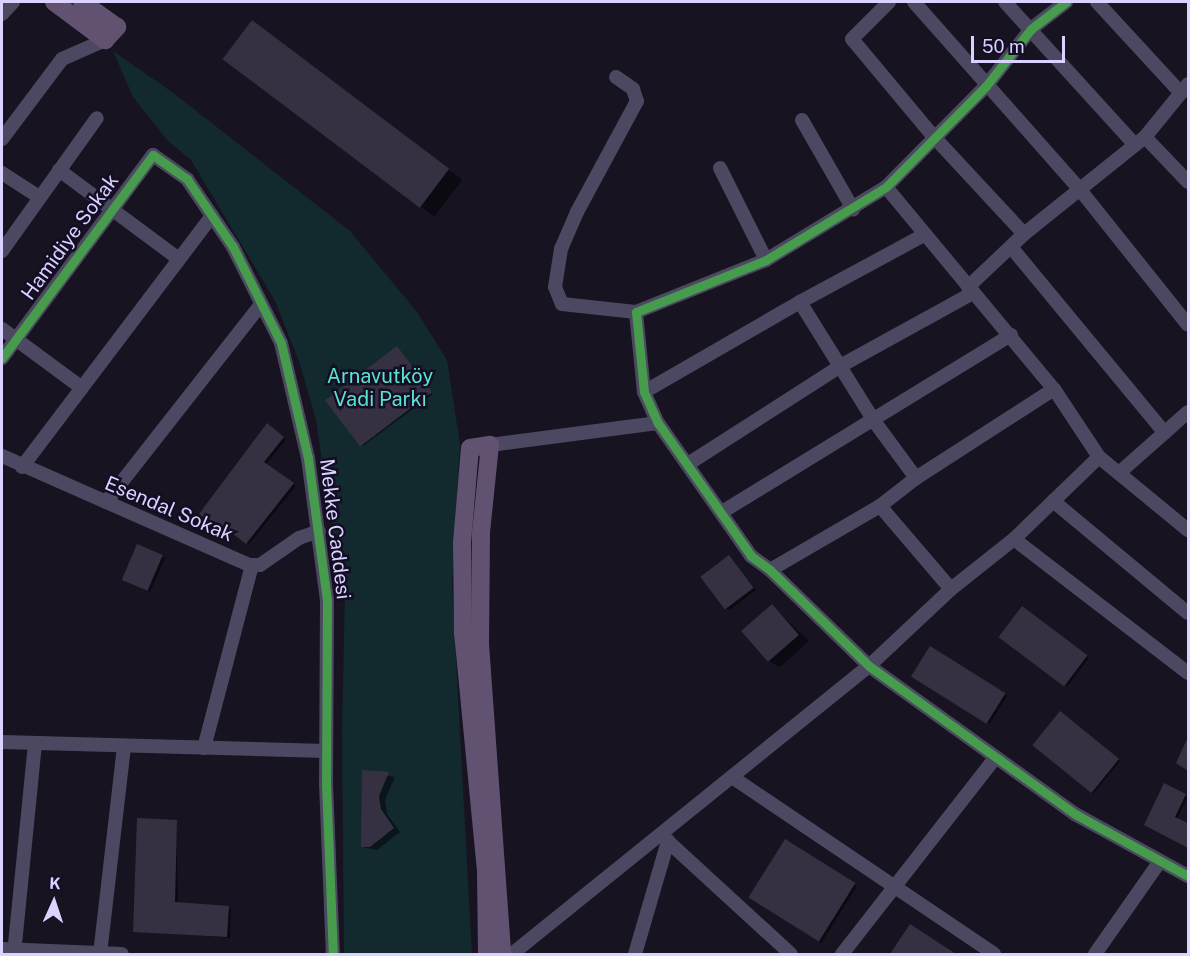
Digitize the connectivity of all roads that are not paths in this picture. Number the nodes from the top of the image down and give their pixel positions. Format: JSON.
{"nodes":[{"id":1,"x":13,"y":2,"type":"edge"},
{"id":2,"x":54,"y":2,"type":"edge"},
{"id":3,"x":82,"y":2,"type":"edge"},
{"id":4,"x":889,"y":2,"type":"edge"},
{"id":5,"x":914,"y":2,"type":"edge"},
{"id":6,"x":1005,"y":2,"type":"edge"},
{"id":7,"x":1066,"y":2,"type":"edge"},
{"id":8,"x":1097,"y":2,"type":"edge"},
{"id":9,"x":2,"y":14,"type":"edge"},
{"id":10,"x":1031,"y":29,"type":"junction"},
{"id":11,"x":111,"y":33,"type":"junction"},
{"id":12,"x":616,"y":77,"type":"dead end"},
{"id":13,"x":986,"y":86,"type":"junction"},
{"id":14,"x":1185,"y":89,"type":"edge"},
{"id":15,"x":97,"y":118,"type":"dead end"},
{"id":16,"x":802,"y":120,"type":"dead end"},
{"id":17,"x":934,"y":137,"type":"junction"},
{"id":18,"x":2,"y":139,"type":"edge"},
{"id":19,"x":1140,"y":141,"type":"junction"},
{"id":20,"x":153,"y":154,"type":"joint"},
{"id":21,"x":720,"y":168,"type":"dead end"},
{"id":22,"x":59,"y":170,"type":"junction"},
{"id":23,"x":2,"y":173,"type":"edge"},
{"id":24,"x":1188,"y":182,"type":"edge"},
{"id":25,"x":886,"y":187,"type":"junction"},
{"id":26,"x":1081,"y":191,"type":"junction"},
{"id":27,"x":39,"y":197,"type":"junction"},
{"id":28,"x":853,"y":209,"type":"junction"},
{"id":29,"x":112,"y":212,"type":"junction"},
{"id":30,"x":212,"y":216,"type":"junction"},
{"id":31,"x":1024,"y":234,"type":"junction"},
{"id":32,"x":924,"y":235,"type":"junction"},
{"id":33,"x":1011,"y":247,"type":"junction"},
{"id":34,"x":2,"y":251,"type":"edge"},
{"id":35,"x":179,"y":259,"type":"junction"},
{"id":36,"x":766,"y":260,"type":"junction"},
{"id":37,"x":971,"y":290,"type":"junction"},
{"id":38,"x":800,"y":302,"type":"junction"},
{"id":39,"x":261,"y":304,"type":"junction"},
{"id":40,"x":636,"y":312,"type":"junction"},
{"id":41,"x":1188,"y":325,"type":"edge"},
{"id":42,"x":2,"y":329,"type":"edge"},
{"id":43,"x":1011,"y":335,"type":"junction"},
{"id":44,"x":16,"y":340,"type":"junction"},
{"id":45,"x":2,"y":358,"type":"edge"},
{"id":46,"x":842,"y":365,"type":"junction"},
{"id":47,"x":82,"y":388,"type":"junction"},
{"id":48,"x":1054,"y":389,"type":"junction"},
{"id":49,"x":644,"y":392,"type":"junction"},
{"id":50,"x":1188,"y":412,"type":"edge"},
{"id":51,"x":874,"y":420,"type":"junction"},
{"id":52,"x":658,"y":423,"type":"junction"},
{"id":53,"x":1165,"y":433,"type":"junction"},
{"id":54,"x":490,"y":445,"type":"junction"},
{"id":55,"x":2,"y":456,"type":"edge"},
{"id":56,"x":1099,"y":457,"type":"junction"},
{"id":57,"x":688,"y":464,"type":"junction"},
{"id":58,"x":22,"y":467,"type":"junction"},
{"id":59,"x":1119,"y":473,"type":"junction"},
{"id":60,"x":916,"y":478,"type":"junction"},
{"id":61,"x":1053,"y":501,"type":"junction"},
{"id":62,"x":106,"y":502,"type":"junction"},
{"id":63,"x":880,"y":506,"type":"junction"},
{"id":64,"x":722,"y":512,"type":"junction"},
{"id":65,"x":1188,"y":530,"type":"edge"},
{"id":66,"x":319,"y":531,"type":"junction"},
{"id":67,"x":1014,"y":539,"type":"junction"},
{"id":68,"x":252,"y":565,"type":"junction"},
{"id":69,"x":770,"y":570,"type":"junction"},
{"id":70,"x":951,"y":589,"type":"junction"},
{"id":71,"x":1188,"y":613,"type":"edge"},
{"id":72,"x":869,"y":666,"type":"junction"},
{"id":73,"x":1188,"y":674,"type":"edge"},
{"id":74,"x":2,"y":742,"type":"edge"},
{"id":75,"x":35,"y":743,"type":"junction"},
{"id":76,"x":124,"y":746,"type":"junction"},
{"id":77,"x":204,"y":748,"type":"junction"},
{"id":78,"x":326,"y":751,"type":"junction"},
{"id":79,"x":995,"y":758,"type":"junction"},
{"id":80,"x":732,"y":777,"type":"junction"},
{"id":81,"x":664,"y":838,"type":"junction"},
{"id":82,"x":1160,"y":861,"type":"junction"},
{"id":83,"x":1188,"y":876,"type":"edge"},
{"id":84,"x":895,"y":887,"type":"junction"},
{"id":85,"x":10,"y":951,"type":"edge"},
{"id":86,"x":100,"y":953,"type":"edge"},
{"id":87,"x":122,"y":954,"type":"edge"},
{"id":88,"x":333,"y":954,"type":"edge"},
{"id":89,"x":487,"y":954,"type":"edge"},
{"id":90,"x":502,"y":954,"type":"edge"},
{"id":91,"x":512,"y":954,"type":"edge"},
{"id":92,"x":636,"y":954,"type":"edge"},
{"id":93,"x":791,"y":954,"type":"edge"},
{"id":94,"x":842,"y":954,"type":"edge"},
{"id":95,"x":994,"y":954,"type":"edge"},
{"id":96,"x":1095,"y":954,"type":"edge"}],
"edges":[{"from":1,"to":9,"type":"street"},
{"from":2,"to":11,"type":"main road"},
{"from":3,"to":11,"type":"main road"},
{"from":4,"to":17,"type":"street"},
{"from":5,"to":13,"type":"street"},
{"from":6,"to":10,"type":"street"},
{"from":7,"to":10,"type":"street"},
{"from":8,"to":14,"type":"street"},
{"from":10,"to":13,"type":"street"},
{"from":10,"to":19,"type":"street"},
{"from":11,"to":18,"type":"street"},
{"from":12,"to":40,"type":"street"},
{"from":13,"to":17,"type":"street"},
{"from":13,"to":26,"type":"street"},
{"from":14,"to":19,"type":"street"},
{"from":15,"to":22,"type":"street"},
{"from":16,"to":28,"type":"street"},
{"from":17,"to":25,"type":"street"},
{"from":17,"to":31,"type":"street"},
{"from":19,"to":24,"type":"street"},
{"from":19,"to":26,"type":"street"},
{"from":20,"to":29,"type":"street","name":"Hamidiye Sokak"},
{"from":20,"to":30,"type":"street","name":"Mekke Caddesi"},
{"from":21,"to":36,"type":"street"},
{"from":22,"to":27,"type":"street"},
{"from":22,"to":29,"type":"street"},
{"from":23,"to":27,"type":"street"},
{"from":25,"to":28,"type":"street"},
{"from":25,"to":32,"type":"street"},
{"from":26,"to":31,"type":"street"},
{"from":26,"to":41,"type":"street"},
{"from":27,"to":34,"type":"street"},
{"from":28,"to":36,"type":"street"},
{"from":29,"to":35,"type":"street"},
{"from":29,"to":44,"type":"street","name":"Hamidiye Sokak"},
{"from":30,"to":35,"type":"street"},
{"from":30,"to":39,"type":"street","name":"Mekke Caddesi"},
{"from":31,"to":33,"type":"street"},
{"from":32,"to":37,"type":"street"},
{"from":32,"to":38,"type":"street"},
{"from":33,"to":37,"type":"street"},
{"from":33,"to":53,"type":"street"},
{"from":35,"to":47,"type":"street"},
{"from":36,"to":40,"type":"street"},
{"from":37,"to":43,"type":"street"},
{"from":37,"to":46,"type":"street"},
{"from":38,"to":46,"type":"street"},
{"from":38,"to":49,"type":"street"},
{"from":39,"to":62,"type":"street"},
{"from":39,"to":66,"type":"street","name":"Mekke Caddesi"},
{"from":40,"to":49,"type":"street"},
{"from":42,"to":44,"type":"street"},
{"from":43,"to":48,"type":"street"},
{"from":43,"to":51,"type":"street"},
{"from":44,"to":45,"type":"street","name":"Hamidiye Sokak"},
{"from":44,"to":47,"type":"street"},
{"from":46,"to":51,"type":"street"},
{"from":46,"to":57,"type":"street"},
{"from":47,"to":58,"type":"street"},
{"from":48,"to":56,"type":"street"},
{"from":48,"to":60,"type":"street"},
{"from":49,"to":52,"type":"street"},
{"from":50,"to":53,"type":"street"},
{"from":51,"to":60,"type":"street"},
{"from":51,"to":64,"type":"street"},
{"from":52,"to":54,"type":"street"},
{"from":52,"to":57,"type":"street"},
{"from":53,"to":59,"type":"street"},
{"from":54,"to":89,"type":"main road"},
{"from":54,"to":90,"type":"main road"},
{"from":55,"to":58,"type":"street","name":"Esendal Sokak"},
{"from":56,"to":59,"type":"street"},
{"from":56,"to":61,"type":"street"},
{"from":57,"to":64,"type":"street"},
{"from":58,"to":62,"type":"street","name":"Esendal Sokak"},
{"from":59,"to":65,"type":"street"},
{"from":60,"to":63,"type":"street"},
{"from":61,"to":67,"type":"street"},
{"from":61,"to":71,"type":"street"},
{"from":62,"to":68,"type":"street","name":"Esendal Sokak"},
{"from":63,"to":69,"type":"street"},
{"from":63,"to":70,"type":"street"},
{"from":64,"to":69,"type":"street"},
{"from":66,"to":68,"type":"street"},
{"from":66,"to":78,"type":"street","name":"Mekke Caddesi"},
{"from":67,"to":70,"type":"street"},
{"from":67,"to":73,"type":"street"},
{"from":68,"to":77,"type":"street"},
{"from":69,"to":72,"type":"street"},
{"from":70,"to":72,"type":"street"},
{"from":72,"to":79,"type":"street"},
{"from":72,"to":80,"type":"street"},
{"from":74,"to":75,"type":"street"},
{"from":75,"to":76,"type":"street"},
{"from":75,"to":85,"type":"street"},
{"from":76,"to":77,"type":"street"},
{"from":76,"to":86,"type":"street"},
{"from":77,"to":78,"type":"street"},
{"from":78,"to":88,"type":"street","name":"Mekke Caddesi"},
{"from":79,"to":82,"type":"street"},
{"from":79,"to":84,"type":"street"},
{"from":80,"to":81,"type":"street"},
{"from":80,"to":84,"type":"street"},
{"from":81,"to":91,"type":"street"},
{"from":81,"to":92,"type":"street"},
{"from":81,"to":93,"type":"street"},
{"from":82,"to":83,"type":"street"},
{"from":82,"to":96,"type":"street"},
{"from":84,"to":94,"type":"street"},
{"from":84,"to":95,"type":"street"},
{"from":85,"to":86,"type":"street"},
{"from":86,"to":87,"type":"street"}]}
